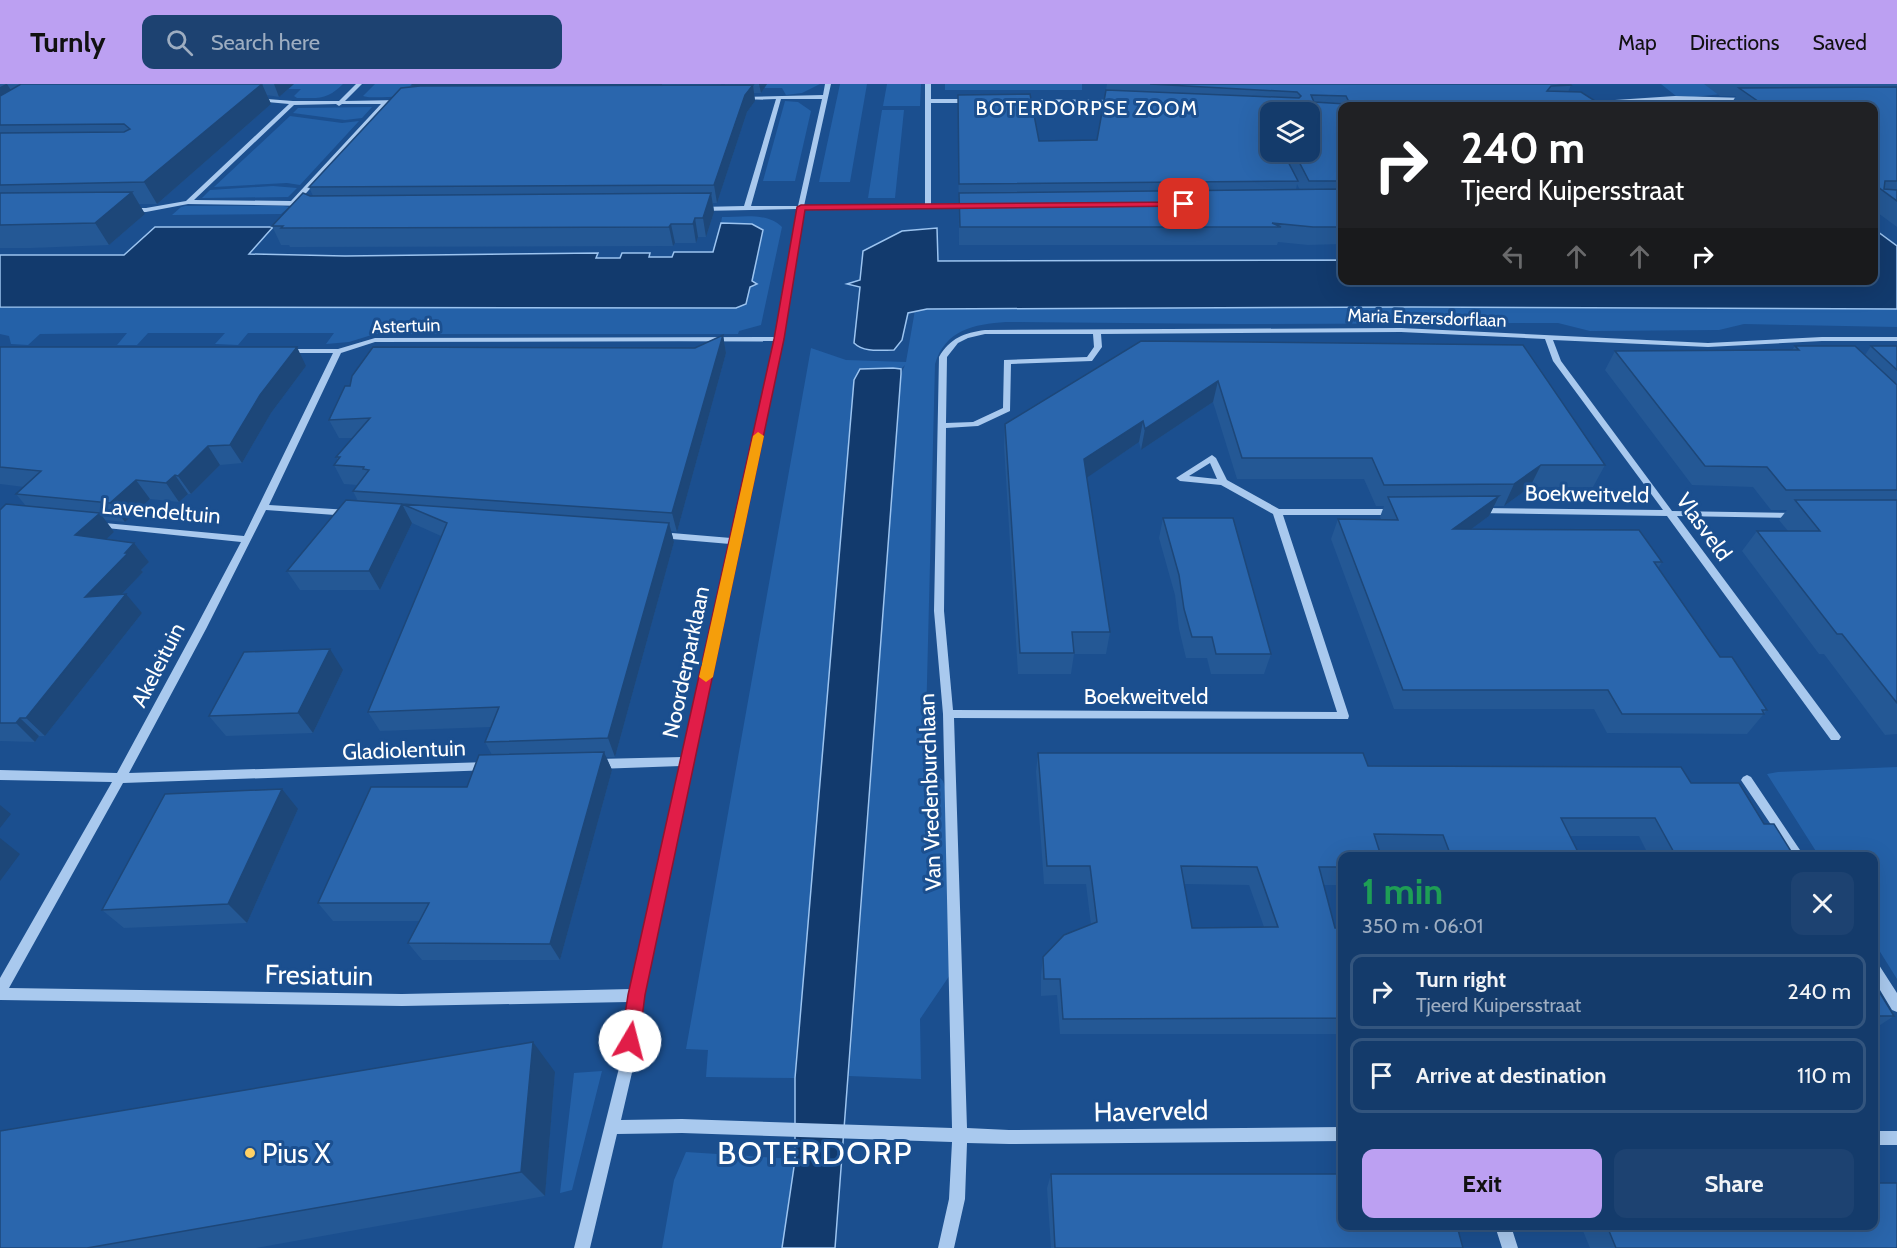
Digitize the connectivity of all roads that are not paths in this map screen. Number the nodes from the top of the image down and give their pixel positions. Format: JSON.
{"nodes":[{"id":1,"x":359,"y":84,"type":"edge"},
{"id":2,"x":828,"y":84,"type":"edge"},
{"id":3,"x":927,"y":84,"type":"edge"},
{"id":4,"x":824,"y":97,"type":"junction"},
{"id":5,"x":732,"y":98,"type":"edge"},
{"id":6,"x":779,"y":98,"type":"junction"},
{"id":7,"x":244,"y":99,"type":"edge"},
{"id":8,"x":409,"y":100,"type":"edge"},
{"id":9,"x":928,"y":100,"type":"junction"},
{"id":10,"x":1701,"y":100,"type":"junction"},
{"id":11,"x":1749,"y":100,"type":"edge"},
{"id":12,"x":976,"y":101,"type":"edge"},
{"id":13,"x":1012,"y":101,"type":"edge"},
{"id":14,"x":1128,"y":102,"type":"edge"},
{"id":15,"x":1609,"y":102,"type":"edge"},
{"id":16,"x":1704,"y":102,"type":"edge"},
{"id":17,"x":293,"y":103,"type":"junction"},
{"id":18,"x":339,"y":104,"type":"junction"},
{"id":19,"x":384,"y":104,"type":"junction"},
{"id":20,"x":188,"y":202,"type":"junction"},
{"id":21,"x":293,"y":203,"type":"junction"},
{"id":22,"x":928,"y":205,"type":"junction"},
{"id":23,"x":985,"y":205,"type":"edge"},
{"id":24,"x":801,"y":207,"type":"junction"},
{"id":25,"x":747,"y":208,"type":"junction"},
{"id":26,"x":688,"y":209,"type":"edge"},
{"id":27,"x":123,"y":210,"type":"edge"},
{"id":28,"x":318,"y":210,"type":"edge"},
{"id":29,"x":1097,"y":331,"type":"junction"},
{"id":30,"x":1548,"y":337,"type":"junction"},
{"id":31,"x":957,"y":338,"type":"joint"},
{"id":32,"x":779,"y":339,"type":"junction"},
{"id":33,"x":1822,"y":339,"type":"junction"},
{"id":34,"x":1897,"y":339,"type":"edge"},
{"id":35,"x":1830,"y":347,"type":"edge"},
{"id":36,"x":279,"y":351,"type":"edge"},
{"id":37,"x":339,"y":351,"type":"junction"},
{"id":38,"x":943,"y":426,"type":"junction"},
{"id":39,"x":1223,"y":482,"type":"dead end"},
{"id":40,"x":262,"y":507,"type":"junction"},
{"id":41,"x":1467,"y":511,"type":"edge"},
{"id":42,"x":1276,"y":512,"type":"junction"},
{"id":43,"x":1407,"y":512,"type":"edge"},
{"id":44,"x":356,"y":513,"type":"edge"},
{"id":45,"x":1811,"y":515,"type":"edge"},
{"id":46,"x":1671,"y":516,"type":"junction"},
{"id":47,"x":82,"y":523,"type":"edge"},
{"id":48,"x":645,"y":534,"type":"edge"},
{"id":49,"x":246,"y":538,"type":"junction"},
{"id":50,"x":735,"y":541,"type":"junction"},
{"id":51,"x":948,"y":714,"type":"junction"},
{"id":52,"x":1835,"y":737,"type":"dead end"},
{"id":53,"x":687,"y":761,"type":"junction"},
{"id":54,"x":580,"y":764,"type":"edge"},
{"id":55,"x":496,"y":766,"type":"edge"},
{"id":56,"x":0,"y":775,"type":"edge"},
{"id":57,"x":121,"y":778,"type":"junction"},
{"id":58,"x":1747,"y":780,"type":"dead end"},
{"id":59,"x":1795,"y":852,"type":"edge"},
{"id":60,"x":1878,"y":975,"type":"edge"},
{"id":61,"x":0,"y":992,"type":"edge"},
{"id":62,"x":637,"y":995,"type":"junction"},
{"id":63,"x":1897,"y":1005,"type":"edge"},
{"id":64,"x":613,"y":1127,"type":"junction"},
{"id":65,"x":1338,"y":1134,"type":"edge"},
{"id":66,"x":960,"y":1137,"type":"junction"},
{"id":67,"x":1878,"y":1138,"type":"edge"},
{"id":68,"x":1897,"y":1138,"type":"edge"},
{"id":69,"x":1504,"y":1230,"type":"edge"},
{"id":70,"x":582,"y":1248,"type":"edge"},
{"id":71,"x":946,"y":1248,"type":"edge"},
{"id":72,"x":1510,"y":1248,"type":"edge"}],
"edges":[{"from":1,"to":18,"type":"street"},
{"from":2,"to":4,"type":"street","name":"Noorderparklaan"},
{"from":3,"to":9,"type":"street"},
{"from":4,"to":6,"type":"street"},
{"from":4,"to":24,"type":"street","name":"Noorderparklaan"},
{"from":5,"to":6,"type":"street"},
{"from":6,"to":25,"type":"street"},
{"from":7,"to":17,"type":"street"},
{"from":8,"to":19,"type":"street"},
{"from":9,"to":12,"type":"street"},
{"from":9,"to":22,"type":"street"},
{"from":10,"to":11,"type":"street"},
{"from":10,"to":15,"type":"street"},
{"from":10,"to":16,"type":"street"},
{"from":13,"to":14,"type":"street"},
{"from":17,"to":18,"type":"street"},
{"from":17,"to":20,"type":"street"},
{"from":18,"to":19,"type":"street"},
{"from":19,"to":21,"type":"street"},
{"from":20,"to":21,"type":"street"},
{"from":20,"to":27,"type":"street"},
{"from":21,"to":28,"type":"street"},
{"from":22,"to":23,"type":"street"},
{"from":22,"to":24,"type":"street"},
{"from":24,"to":25,"type":"street"},
{"from":24,"to":32,"type":"street","name":"Noorderparklaan"},
{"from":25,"to":26,"type":"street"},
{"from":29,"to":30,"type":"street","name":"Maria Enzersdorflaan"},
{"from":29,"to":31,"type":"street","name":"Maria Enzersdorflaan"},
{"from":29,"to":38,"type":"street"},
{"from":30,"to":33,"type":"street","name":"Maria Enzersdorflaan"},
{"from":30,"to":46,"type":"street","name":"Vlasveld"},
{"from":31,"to":38,"type":"street","name":"Van Vredenburchlaan"},
{"from":32,"to":37,"type":"street","name":"Astertuin"},
{"from":32,"to":50,"type":"street","name":"Noorderparklaan"},
{"from":33,"to":34,"type":"street","name":"Maria Enzersdorflaan"},
{"from":33,"to":35,"type":"street"},
{"from":36,"to":37,"type":"street","name":"Astertuin"},
{"from":37,"to":40,"type":"street","name":"Akeleituin"},
{"from":38,"to":51,"type":"street","name":"Van Vredenburchlaan"},
{"from":39,"to":42,"type":"street"},
{"from":40,"to":44,"type":"street"},
{"from":40,"to":49,"type":"street","name":"Akeleituin"},
{"from":41,"to":46,"type":"street","name":"Boekweitveld"},
{"from":42,"to":43,"type":"street"},
{"from":42,"to":51,"type":"street","name":"Boekweitveld"},
{"from":45,"to":46,"type":"street","name":"Boekweitveld"},
{"from":46,"to":52,"type":"street","name":"Vlasveld"},
{"from":47,"to":49,"type":"street","name":"Lavendeltuin"},
{"from":48,"to":50,"type":"street"},
{"from":49,"to":57,"type":"street","name":"Akeleituin"},
{"from":50,"to":53,"type":"street","name":"Noorderparklaan"},
{"from":51,"to":66,"type":"street","name":"Van Vredenburchlaan"},
{"from":53,"to":54,"type":"street"},
{"from":53,"to":62,"type":"street","name":"Noorderparklaan"},
{"from":55,"to":57,"type":"street","name":"Gladiolentuin"},
{"from":56,"to":57,"type":"street","name":"Gladiolentuin"},
{"from":57,"to":61,"type":"street","name":"Akeleituin"},
{"from":58,"to":59,"type":"street"},
{"from":60,"to":63,"type":"street"},
{"from":61,"to":62,"type":"street","name":"Fresiatuin"},
{"from":62,"to":64,"type":"street","name":"Noorderparklaan"},
{"from":64,"to":66,"type":"street","name":"Haverveld"},
{"from":64,"to":70,"type":"street","name":"Noorderparklaan"},
{"from":65,"to":66,"type":"street","name":"Haverveld"},
{"from":66,"to":71,"type":"street","name":"Van Vredenburchlaan"},
{"from":67,"to":68,"type":"street"},
{"from":69,"to":72,"type":"street"}]}
